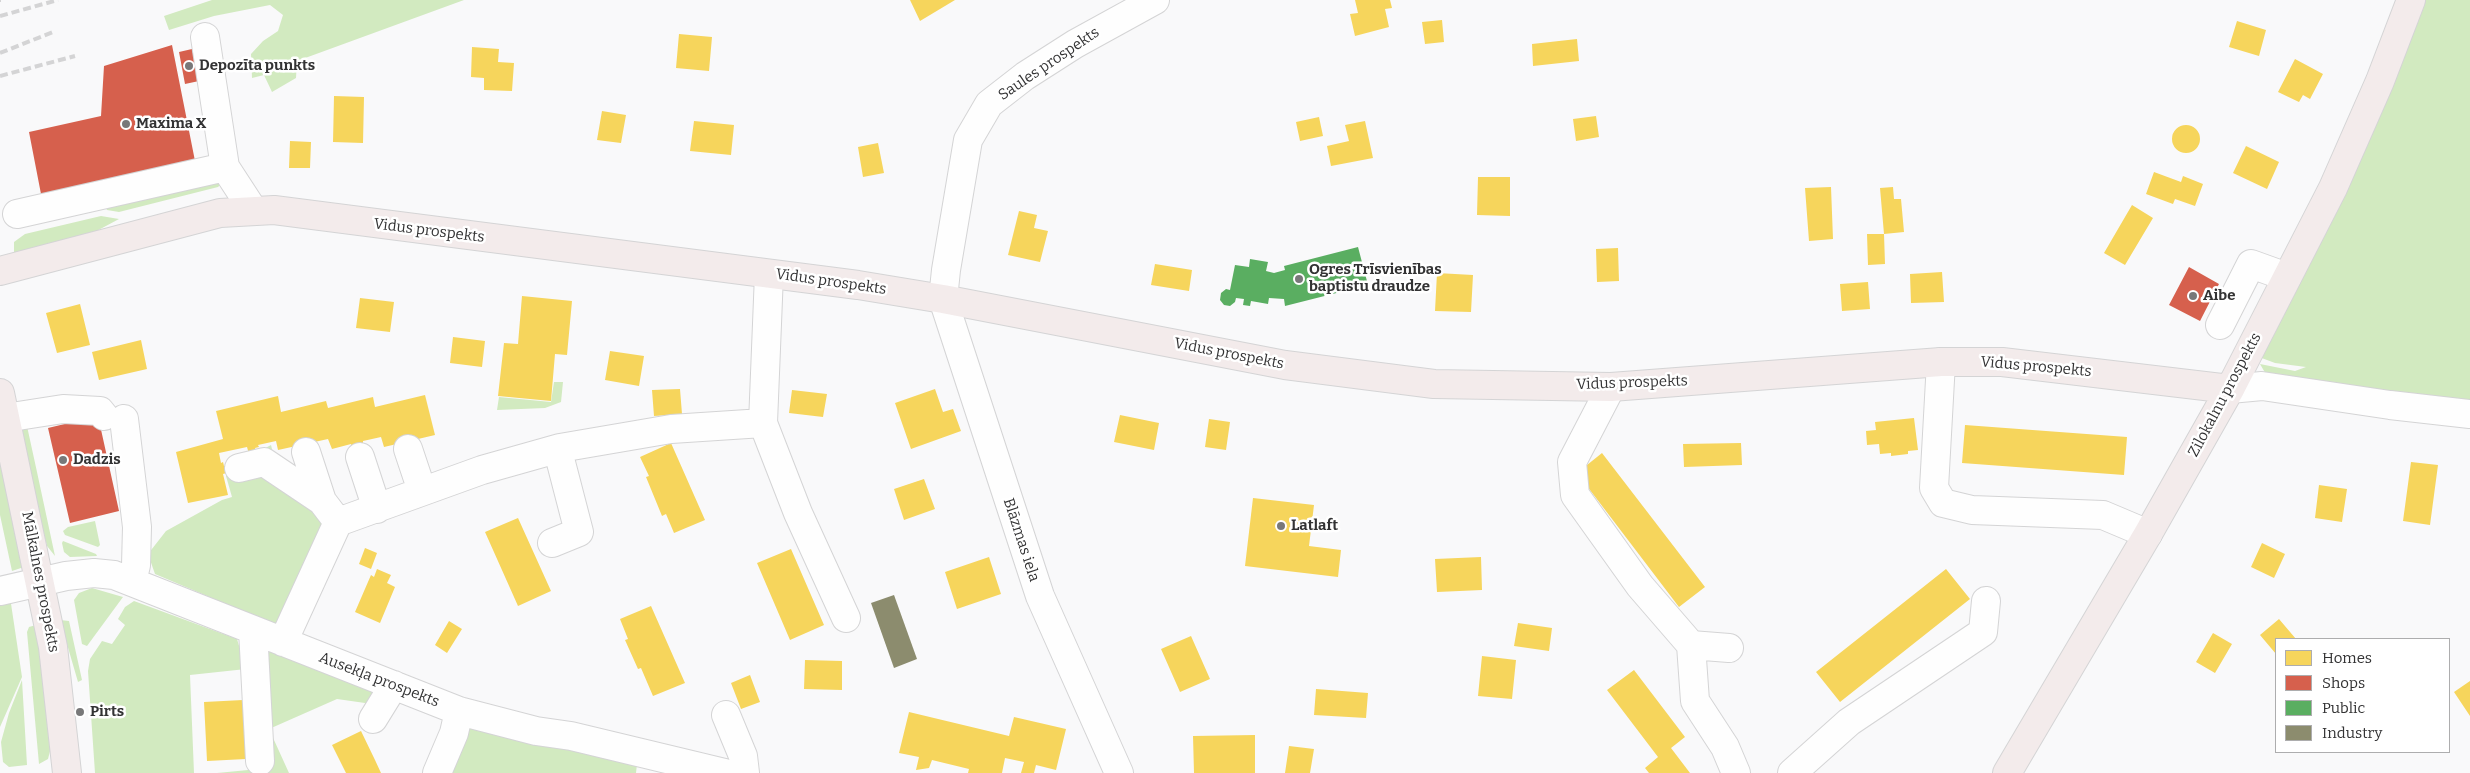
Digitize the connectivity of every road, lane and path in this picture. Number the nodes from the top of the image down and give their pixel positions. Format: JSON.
{"nodes":[{"id":1,"x":1155,"y":0,"type":"edge"},
{"id":2,"x":2411,"y":0,"type":"edge"},
{"id":3,"x":205,"y":37,"type":"dead end"},
{"id":4,"x":225,"y":167,"type":"junction"},
{"id":5,"x":253,"y":210,"type":"junction"},
{"id":6,"x":17,"y":214,"type":"dead end"},
{"id":7,"x":0,"y":271,"type":"edge"},
{"id":8,"x":769,"y":274,"type":"junction"},
{"id":9,"x":2287,"y":277,"type":"junction"},
{"id":10,"x":943,"y":299,"type":"junction"},
{"id":11,"x":2220,"y":324,"type":"dead end"},
{"id":12,"x":1941,"y":362,"type":"junction"},
{"id":13,"x":1611,"y":387,"type":"junction"},
{"id":14,"x":2230,"y":390,"type":"junction"},
{"id":15,"x":3,"y":406,"type":"edge"},
{"id":16,"x":2470,"y":414,"type":"edge"},
{"id":17,"x":763,"y":423,"type":"junction"},
{"id":18,"x":560,"y":448,"type":"junction"},
{"id":19,"x":408,"y":449,"type":"dead end"},
{"id":20,"x":306,"y":452,"type":"dead end"},
{"id":21,"x":360,"y":456,"type":"dead end"},
{"id":22,"x":239,"y":468,"type":"dead end"},
{"id":23,"x":422,"y":491,"type":"junction"},
{"id":24,"x":322,"y":501,"type":"junction"},
{"id":25,"x":377,"y":509,"type":"junction"},
{"id":26,"x":338,"y":522,"type":"junction"},
{"id":27,"x":2148,"y":534,"type":"junction"},
{"id":28,"x":552,"y":543,"type":"dead end"},
{"id":29,"x":41,"y":581,"type":"junction"},
{"id":30,"x":132,"y":582,"type":"junction"},
{"id":31,"x":0,"y":592,"type":"edge"},
{"id":32,"x":1986,"y":601,"type":"dead end"},
{"id":33,"x":846,"y":618,"type":"dead end"},
{"id":34,"x":253,"y":630,"type":"junction"},
{"id":35,"x":283,"y":642,"type":"junction"},
{"id":36,"x":1691,"y":645,"type":"junction"},
{"id":37,"x":1729,"y":648,"type":"dead end"},
{"id":38,"x":394,"y":685,"type":"junction"},
{"id":39,"x":459,"y":711,"type":"junction"},
{"id":40,"x":726,"y":715,"type":"dead end"},
{"id":41,"x":373,"y":719,"type":"dead end"},
{"id":42,"x":260,"y":761,"type":"dead end"},
{"id":43,"x":676,"y":767,"type":"edge"},
{"id":44,"x":66,"y":773,"type":"edge"},
{"id":45,"x":437,"y":773,"type":"edge"},
{"id":46,"x":725,"y":773,"type":"edge"},
{"id":47,"x":745,"y":773,"type":"edge"},
{"id":48,"x":1119,"y":773,"type":"edge"},
{"id":49,"x":1736,"y":773,"type":"edge"},
{"id":50,"x":1792,"y":773,"type":"edge"},
{"id":51,"x":2007,"y":773,"type":"edge"}],
"edges":[{"from":1,"to":10,"type":"street","name":"Saules prospekts"},
{"from":2,"to":9,"type":"main road","name":"Zilokalnu prospekts"},
{"from":3,"to":4,"type":"street"},
{"from":4,"to":5,"type":"street"},
{"from":4,"to":6,"type":"street"},
{"from":5,"to":7,"type":"main road","name":"Vidus prospekts"},
{"from":5,"to":8,"type":"main road","name":"Vidus prospekts"},
{"from":8,"to":10,"type":"main road","name":"Vidus prospekts"},
{"from":8,"to":17,"type":"street"},
{"from":9,"to":11,"type":"street"},
{"from":9,"to":14,"type":"main road","name":"Zilokalnu prospekts"},
{"from":10,"to":13,"type":"main road","name":"Vidus prospekts"},
{"from":10,"to":48,"type":"street","name":"Blāzmas iela"},
{"from":12,"to":13,"type":"main road","name":"Vidus prospekts"},
{"from":12,"to":14,"type":"main road","name":"Vidus prospekts"},
{"from":12,"to":27,"type":"street"},
{"from":13,"to":36,"type":"street"},
{"from":14,"to":16,"type":"street","name":"Vidus prospekts"},
{"from":14,"to":27,"type":"main road","name":"Zilokalnu prospekts"},
{"from":15,"to":29,"type":"main road","name":"Mālkalnes prospekts"},
{"from":15,"to":30,"type":"street"},
{"from":17,"to":18,"type":"street"},
{"from":17,"to":33,"type":"street"},
{"from":18,"to":23,"type":"street"},
{"from":18,"to":28,"type":"street"},
{"from":19,"to":23,"type":"street"},
{"from":20,"to":24,"type":"street"},
{"from":21,"to":25,"type":"street"},
{"from":22,"to":24,"type":"street"},
{"from":23,"to":25,"type":"street"},
{"from":24,"to":26,"type":"street"},
{"from":25,"to":26,"type":"street"},
{"from":26,"to":35,"type":"street"},
{"from":27,"to":51,"type":"main road","name":"Zilokalnu prospekts"},
{"from":29,"to":30,"type":"street","name":"Ausekļa prospekts"},
{"from":29,"to":31,"type":"street","name":"Ausekļa prospekts"},
{"from":29,"to":44,"type":"main road","name":"Mālkalnes prospekts"},
{"from":30,"to":34,"type":"street","name":"Ausekļa prospekts"},
{"from":32,"to":50,"type":"street"},
{"from":34,"to":35,"type":"street","name":"Ausekļa prospekts"},
{"from":34,"to":42,"type":"street"},
{"from":35,"to":38,"type":"street","name":"Ausekļa prospekts"},
{"from":36,"to":37,"type":"street"},
{"from":36,"to":49,"type":"street"},
{"from":38,"to":39,"type":"street","name":"Ausekļa prospekts"},
{"from":38,"to":41,"type":"street"},
{"from":39,"to":43,"type":"street","name":"Ausekļa prospekts"},
{"from":39,"to":45,"type":"street"},
{"from":40,"to":47,"type":"street"},
{"from":43,"to":46,"type":"street","name":"Ausekļa prospekts"}]}
